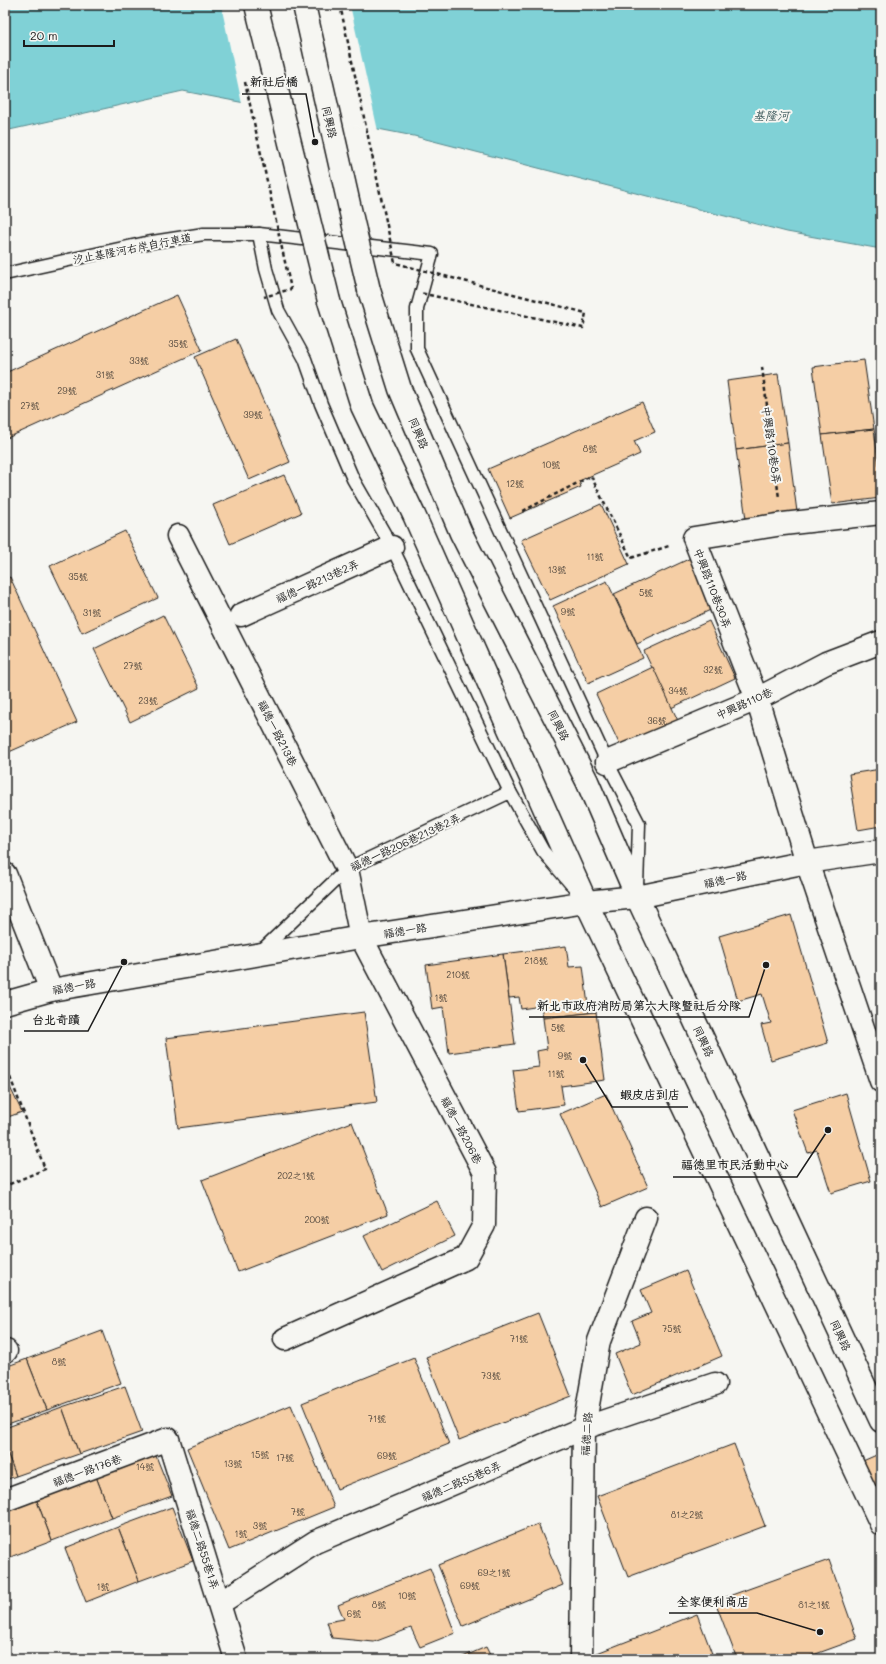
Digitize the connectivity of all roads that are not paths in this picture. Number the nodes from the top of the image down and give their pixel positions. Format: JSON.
{"nodes":[{"id":1,"x":256,"y":5,"type":"edge"},
{"id":2,"x":304,"y":5,"type":"edge"},
{"id":3,"x":260,"y":234,"type":"junction"},
{"id":4,"x":5,"y":274,"type":"edge"},
{"id":5,"x":881,"y":513,"type":"edge"},
{"id":6,"x":178,"y":536,"type":"dead end"},
{"id":7,"x":392,"y":547,"type":"junction"},
{"id":8,"x":241,"y":615,"type":"dead end"},
{"id":9,"x":881,"y":642,"type":"edge"},
{"id":10,"x":757,"y":699,"type":"junction"},
{"id":11,"x":607,"y":762,"type":"junction"},
{"id":12,"x":510,"y":792,"type":"junction"},
{"id":13,"x":881,"y":851,"type":"edge"},
{"id":14,"x":807,"y":862,"type":"junction"},
{"id":15,"x":347,"y":869,"type":"junction"},
{"id":16,"x":5,"y":874,"type":"edge"},
{"id":17,"x":637,"y":898,"type":"junction"},
{"id":18,"x":586,"y":902,"type":"junction"},
{"id":19,"x":361,"y":937,"type":"junction"},
{"id":20,"x":256,"y":955,"type":"junction"},
{"id":21,"x":51,"y":990,"type":"junction"},
{"id":22,"x":5,"y":1002,"type":"edge"},
{"id":23,"x":881,"y":1081,"type":"edge"},
{"id":24,"x":646,"y":1218,"type":"dead end"},
{"id":25,"x":285,"y":1339,"type":"dead end"},
{"id":26,"x":715,"y":1384,"type":"dead end"},
{"id":27,"x":881,"y":1421,"type":"edge"},
{"id":28,"x":584,"y":1428,"type":"junction"},
{"id":29,"x":168,"y":1439,"type":"joint"},
{"id":30,"x":5,"y":1500,"type":"edge"},
{"id":31,"x":881,"y":1524,"type":"edge"},
{"id":32,"x":220,"y":1603,"type":"junction"},
{"id":33,"x":236,"y":1659,"type":"edge"},
{"id":34,"x":581,"y":1659,"type":"edge"}],
"edges":[{"from":1,"to":18,"type":"street","bridge":true},
{"from":2,"to":17,"type":"street","name":"同興路","bridge":true},
{"from":3,"to":4,"type":"lane","name":"汐止基隆河右岸自行車道"},
{"from":3,"to":7,"type":"lane"},
{"from":3,"to":11,"type":"lane","name":"汐止基隆河右岸自行車道"},
{"from":5,"to":10,"type":"street","name":"中興路110巷30弄"},
{"from":6,"to":15,"type":"street","name":"福德一路213巷"},
{"from":7,"to":8,"type":"street","name":"福德一路213巷2弄"},
{"from":7,"to":12,"type":"lane"},
{"from":9,"to":10,"type":"street","name":"中興路110巷"},
{"from":10,"to":11,"type":"street","name":"中興路110巷"},
{"from":10,"to":14,"type":"street"},
{"from":11,"to":17,"type":"lane"},
{"from":12,"to":15,"type":"lane","name":"福德一路206巷213巷2弄"},
{"from":12,"to":18,"type":"lane"},
{"from":13,"to":14,"type":"street","name":"福德一路"},
{"from":14,"to":17,"type":"street","name":"福德一路"},
{"from":14,"to":23,"type":"street"},
{"from":15,"to":19,"type":"street","name":"福德一路213巷"},
{"from":15,"to":20,"type":"lane","name":"福德一路206巷213巷2弄"},
{"from":16,"to":21,"type":"street"},
{"from":17,"to":18,"type":"street","name":"福德一路"},
{"from":17,"to":27,"type":"street","name":"同興路"},
{"from":18,"to":19,"type":"street","name":"福德一路"},
{"from":18,"to":31,"type":"street"},
{"from":19,"to":20,"type":"street","name":"福德一路"},
{"from":19,"to":25,"type":"street","name":"福德一路206巷"},
{"from":20,"to":21,"type":"street","name":"福德一路"},
{"from":21,"to":22,"type":"street","name":"福德一路"},
{"from":24,"to":28,"type":"street","name":"福德二路"},
{"from":26,"to":28,"type":"street","name":"福德二路55巷6弄"},
{"from":28,"to":32,"type":"street","name":"福德二路55巷6弄"},
{"from":28,"to":34,"type":"street","name":"福德二路"},
{"from":29,"to":30,"type":"street","name":"福德一路176巷"},
{"from":29,"to":32,"type":"street","name":"福德二路55巷1弄"},
{"from":32,"to":33,"type":"street","name":"福德二路55巷1弄"}]}
